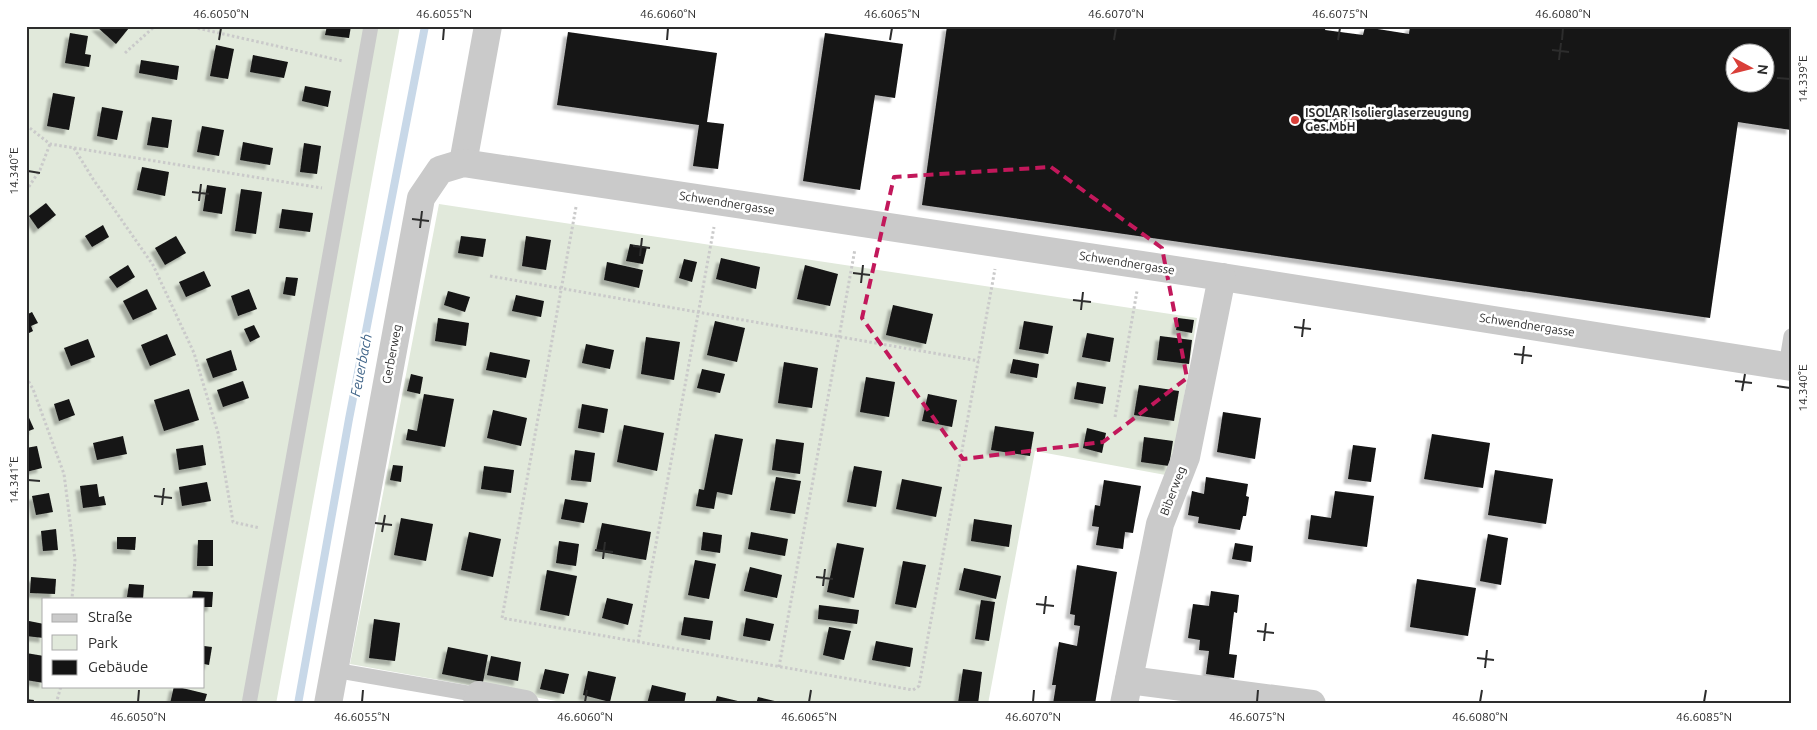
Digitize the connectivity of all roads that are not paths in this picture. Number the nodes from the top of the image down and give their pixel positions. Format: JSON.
{"nodes":[{"id":1,"x":372,"y":26,"type":"edge"},
{"id":2,"x":488,"y":26,"type":"edge"},
{"id":3,"x":463,"y":163,"type":"junction"},
{"id":4,"x":1222,"y":277,"type":"junction"},
{"id":5,"x":1791,"y":336,"type":"edge"},
{"id":6,"x":1788,"y":367,"type":"edge"},
{"id":7,"x":334,"y":670,"type":"junction"},
{"id":8,"x":1127,"y":692,"type":"edge"},
{"id":9,"x":478,"y":699,"type":"edge"},
{"id":10,"x":249,"y":704,"type":"edge"},
{"id":11,"x":328,"y":704,"type":"edge"},
{"id":12,"x":525,"y":704,"type":"edge"},
{"id":13,"x":1312,"y":704,"type":"edge"}],
"edges":[{"from":1,"to":10,"type":"lane"},
{"from":2,"to":3,"type":"street"},
{"from":3,"to":4,"type":"street","name":"Schwendnergasse"},
{"from":3,"to":7,"type":"street","name":"Gerberweg"},
{"from":4,"to":6,"type":"street","name":"Schwendnergasse"},
{"from":4,"to":8,"type":"street","name":"Biberweg"},
{"from":5,"to":6,"type":"lane"},
{"from":7,"to":9,"type":"lane"},
{"from":7,"to":11,"type":"street","name":"Gerberweg"},
{"from":8,"to":13,"type":"street"},
{"from":9,"to":12,"type":"street"}]}
